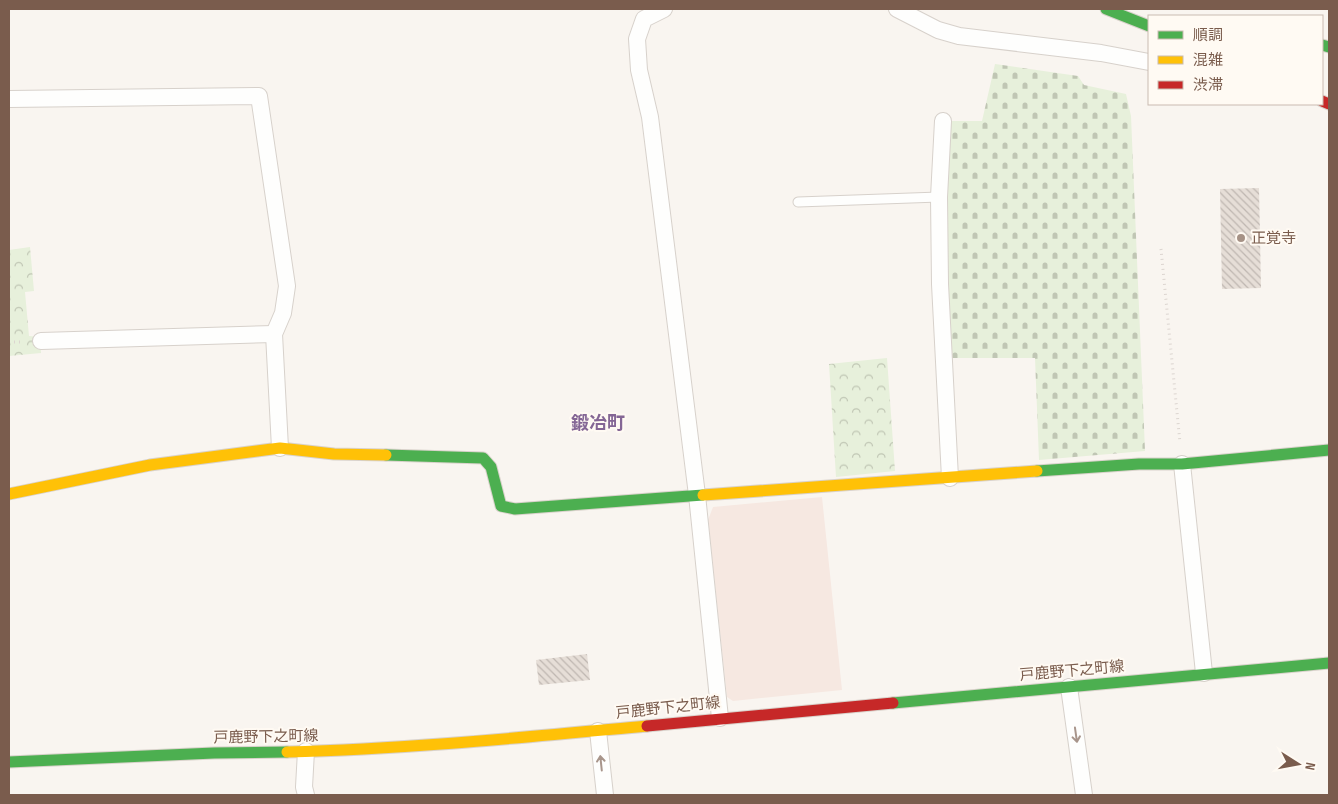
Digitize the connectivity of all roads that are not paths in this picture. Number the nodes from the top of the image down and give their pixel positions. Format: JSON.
{"nodes":[{"id":1,"x":664,"y":9,"type":"edge"},
{"id":2,"x":897,"y":9,"type":"edge"},
{"id":3,"x":1106,"y":9,"type":"edge"},
{"id":4,"x":1148,"y":26,"type":"edge"},
{"id":5,"x":1148,"y":62,"type":"edge"},
{"id":6,"x":9,"y":99,"type":"edge"},
{"id":7,"x":942,"y":121,"type":"dead end"},
{"id":8,"x":939,"y":198,"type":"junction"},
{"id":9,"x":798,"y":202,"type":"dead end"},
{"id":10,"x":274,"y":334,"type":"junction"},
{"id":11,"x":41,"y":341,"type":"dead end"},
{"id":12,"x":280,"y":448,"type":"junction"},
{"id":13,"x":1329,"y":450,"type":"edge"},
{"id":14,"x":1182,"y":464,"type":"junction"},
{"id":15,"x":950,"y":478,"type":"junction"},
{"id":16,"x":9,"y":494,"type":"edge"},
{"id":17,"x":697,"y":495,"type":"junction"},
{"id":18,"x":1329,"y":663,"type":"edge"},
{"id":19,"x":1204,"y":673,"type":"junction"},
{"id":20,"x":1069,"y":687,"type":"junction"},
{"id":21,"x":720,"y":718,"type":"junction"},
{"id":22,"x":598,"y":731,"type":"junction"},
{"id":23,"x":306,"y":751,"type":"junction"},
{"id":24,"x":9,"y":762,"type":"edge"},
{"id":25,"x":306,"y":795,"type":"edge"},
{"id":26,"x":605,"y":795,"type":"edge"},
{"id":27,"x":1084,"y":795,"type":"edge"}],
"edges":[{"from":1,"to":17,"type":"street"},
{"from":2,"to":5,"type":"street"},
{"from":3,"to":4,"type":"main road"},
{"from":6,"to":10,"type":"street"},
{"from":7,"to":8,"type":"street"},
{"from":8,"to":9,"type":"lane"},
{"from":8,"to":15,"type":"street"},
{"from":10,"to":11,"type":"street"},
{"from":10,"to":12,"type":"street"},
{"from":12,"to":16,"type":"main road"},
{"from":12,"to":17,"type":"main road"},
{"from":13,"to":14,"type":"main road"},
{"from":14,"to":15,"type":"main road"},
{"from":14,"to":19,"type":"street"},
{"from":15,"to":17,"type":"main road"},
{"from":17,"to":21,"type":"street"},
{"from":18,"to":19,"type":"main road","name":"戸鹿野下之町線"},
{"from":19,"to":20,"type":"main road","name":"戸鹿野下之町線"},
{"from":20,"to":21,"type":"main road","name":"戸鹿野下之町線"},
{"from":20,"to":27,"type":"street","one_way":true},
{"from":21,"to":22,"type":"main road","name":"戸鹿野下之町線"},
{"from":22,"to":23,"type":"main road","name":"戸鹿野下之町線"},
{"from":26,"to":22,"type":"street","one_way":true},
{"from":23,"to":24,"type":"main road","name":"戸鹿野下之町線"},
{"from":23,"to":25,"type":"street"}]}
